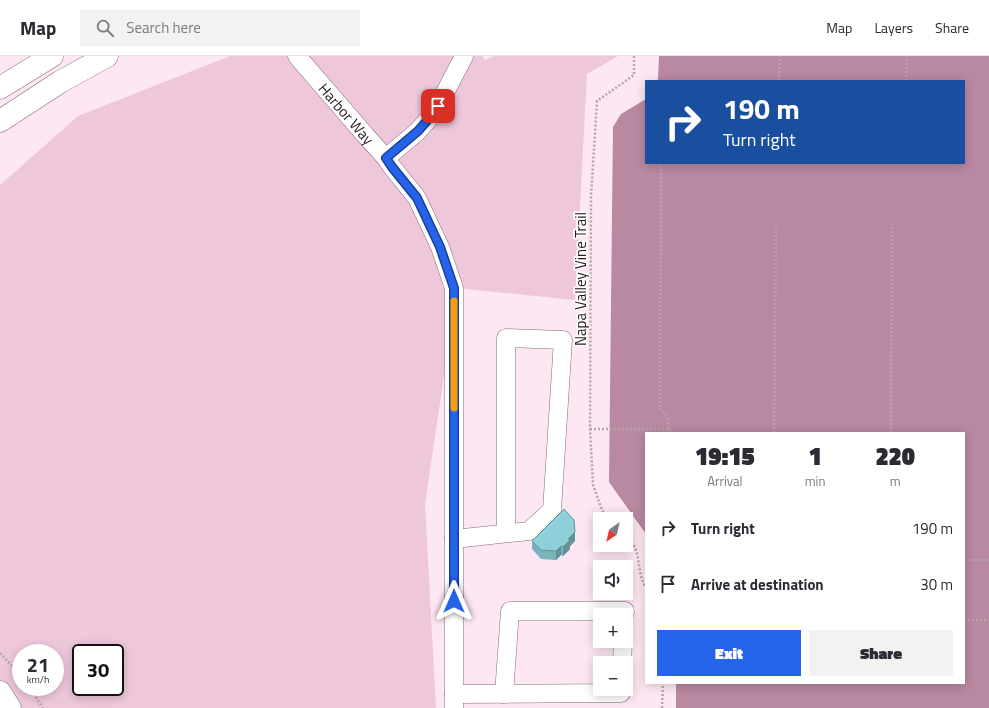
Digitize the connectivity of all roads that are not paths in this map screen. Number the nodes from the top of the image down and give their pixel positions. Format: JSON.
{"nodes":[{"id":1,"x":52,"y":56,"type":"edge"},
{"id":2,"x":106,"y":56,"type":"edge"},
{"id":3,"x":297,"y":56,"type":"edge"},
{"id":4,"x":464,"y":56,"type":"edge"},
{"id":5,"x":0,"y":88,"type":"edge"},
{"id":6,"x":0,"y":121,"type":"edge"},
{"id":7,"x":386,"y":158,"type":"junction"},
{"id":8,"x":506,"y":533,"type":"junction"},
{"id":9,"x":454,"y":539,"type":"junction"},
{"id":10,"x":593,"y":611,"type":"edge"},
{"id":11,"x":0,"y":692,"type":"edge"},
{"id":12,"x":593,"y":693,"type":"edge"},
{"id":13,"x":504,"y":694,"type":"junction"},
{"id":14,"x":454,"y":701,"type":"edge"},
{"id":15,"x":10,"y":708,"type":"edge"}],
"edges":[{"from":1,"to":5,"type":"main road"},
{"from":2,"to":6,"type":"main road"},
{"from":3,"to":7,"type":"street","name":"Harbor Way"},
{"from":4,"to":7,"type":"street"},
{"from":7,"to":9,"type":"street","name":"Harbor Way"},
{"from":8,"to":8,"type":"street"},
{"from":8,"to":9,"type":"street"},
{"from":9,"to":14,"type":"street","name":"Harbor Way"},
{"from":10,"to":13,"type":"street"},
{"from":11,"to":15,"type":"main road"},
{"from":12,"to":13,"type":"street"},
{"from":13,"to":14,"type":"street"}]}
